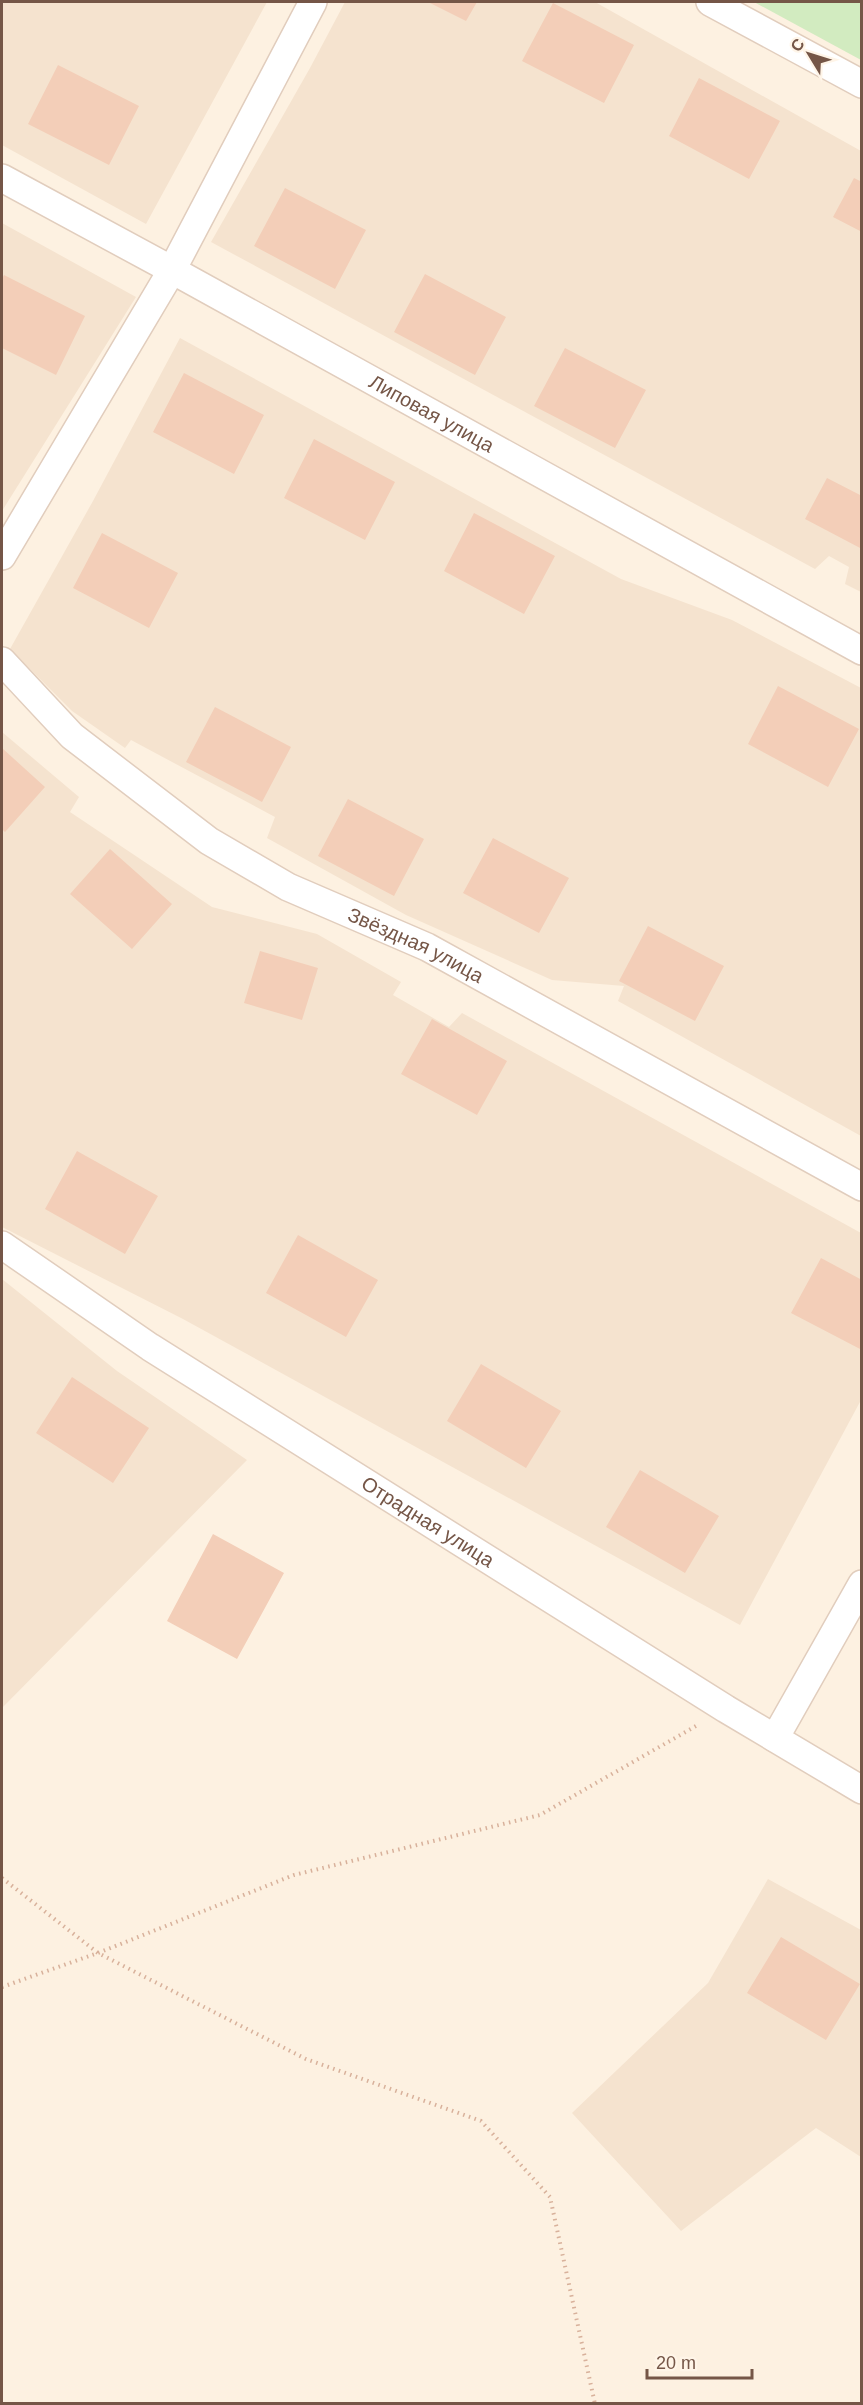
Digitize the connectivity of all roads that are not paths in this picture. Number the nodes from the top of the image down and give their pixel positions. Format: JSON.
{"nodes":[{"id":1,"x":313,"y":2,"type":"edge"},
{"id":2,"x":710,"y":2,"type":"edge"},
{"id":3,"x":861,"y":84,"type":"edge"},
{"id":4,"x":2,"y":178,"type":"edge"},
{"id":5,"x":172,"y":270,"type":"junction"},
{"id":6,"x":2,"y":556,"type":"edge"},
{"id":7,"x":861,"y":651,"type":"edge"},
{"id":8,"x":2,"y":661,"type":"edge"},
{"id":9,"x":861,"y":1187,"type":"edge"},
{"id":10,"x":2,"y":1245,"type":"edge"},
{"id":11,"x":861,"y":1584,"type":"edge"},
{"id":12,"x":776,"y":1738,"type":"junction"},
{"id":13,"x":861,"y":1791,"type":"edge"}],
"edges":[{"from":1,"to":5,"type":"street"},
{"from":2,"to":3,"type":"street"},
{"from":4,"to":5,"type":"street","name":"Липовая улица"},
{"from":5,"to":6,"type":"street"},
{"from":5,"to":7,"type":"street","name":"Липовая улица"},
{"from":8,"to":9,"type":"street","name":"Звёздная улица"},
{"from":10,"to":12,"type":"street","name":"Отрадная улица"},
{"from":11,"to":12,"type":"street"},
{"from":12,"to":13,"type":"street","name":"Отрадная улица"}]}
